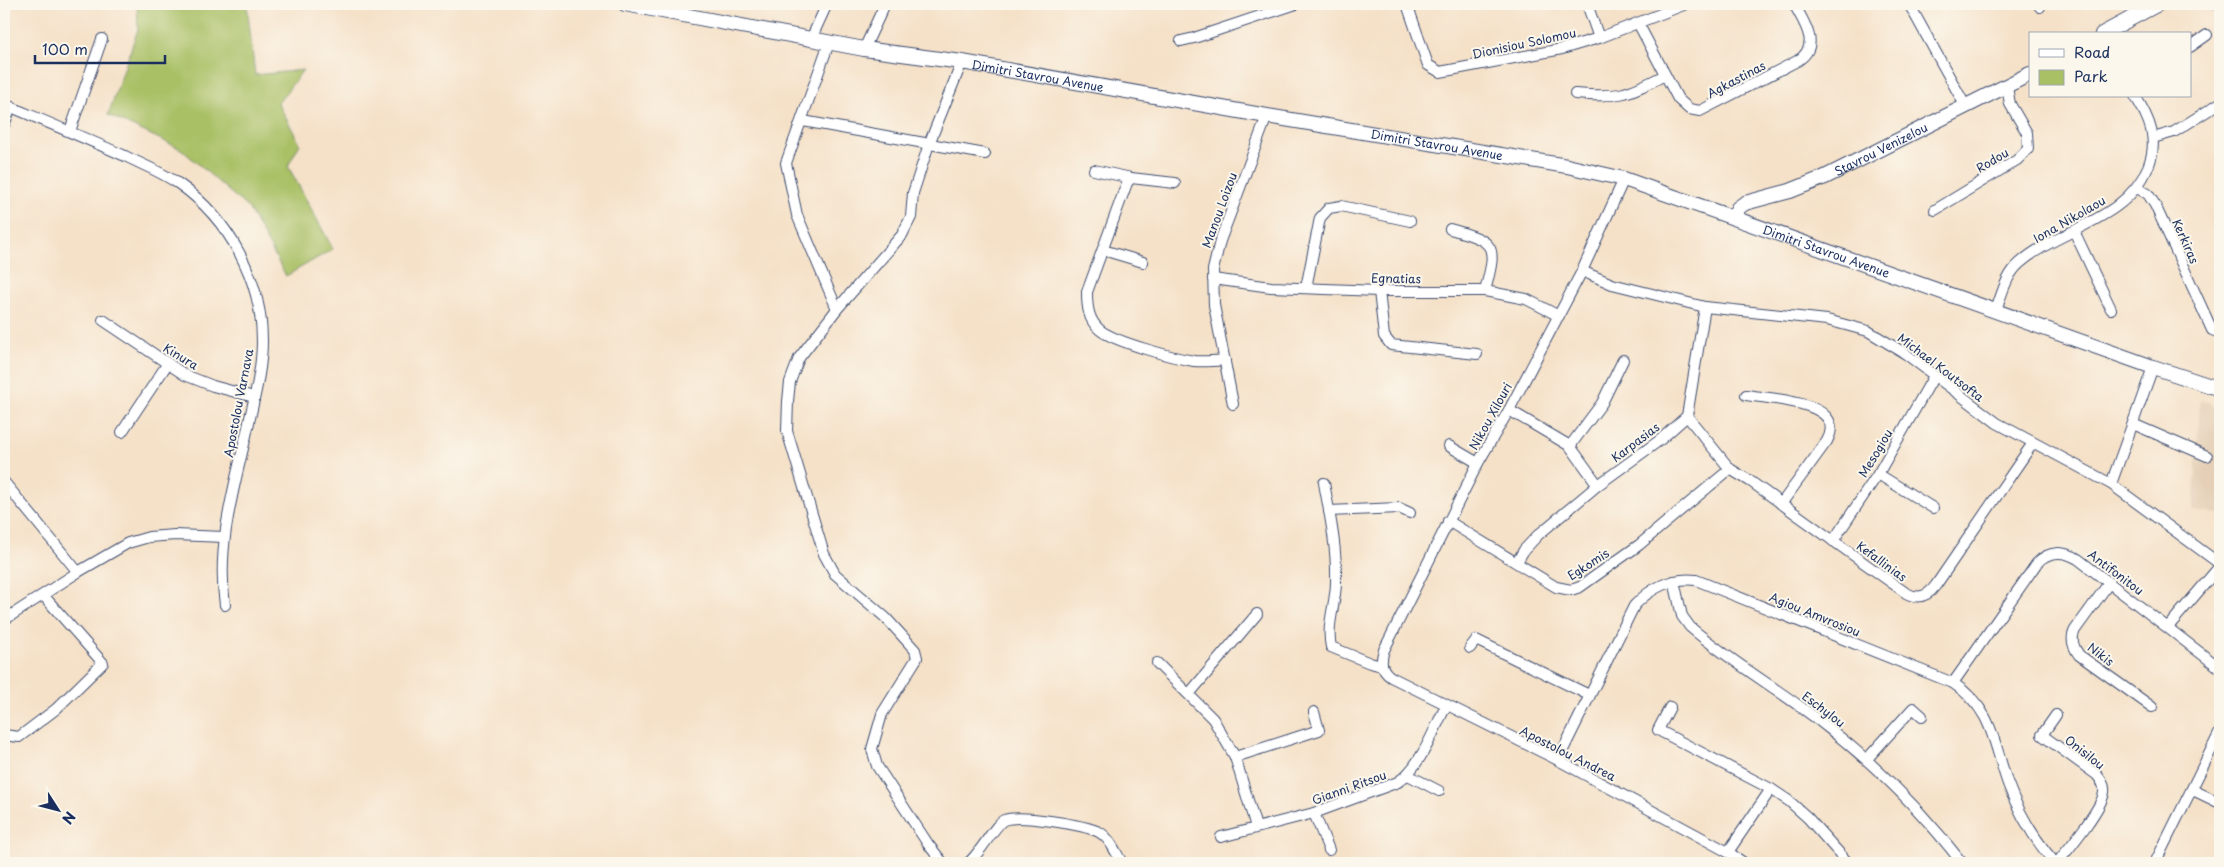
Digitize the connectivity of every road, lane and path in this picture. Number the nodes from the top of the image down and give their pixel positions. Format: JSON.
{"nodes":[{"id":1,"x":625,"y":4,"type":"edge"},
{"id":2,"x":827,"y":4,"type":"edge"},
{"id":3,"x":885,"y":4,"type":"edge"},
{"id":4,"x":1296,"y":4,"type":"edge"},
{"id":5,"x":1407,"y":4,"type":"edge"},
{"id":6,"x":1587,"y":4,"type":"edge"},
{"id":7,"x":1686,"y":4,"type":"edge"},
{"id":8,"x":1794,"y":4,"type":"edge"},
{"id":9,"x":2158,"y":4,"type":"edge"},
{"id":10,"x":1914,"y":5,"type":"edge"},
{"id":11,"x":1274,"y":7,"type":"edge"},
{"id":12,"x":1638,"y":23,"type":"junction"},
{"id":13,"x":2106,"y":32,"type":"edge"},
{"id":14,"x":2207,"y":35,"type":"dead end"},
{"id":15,"x":1599,"y":38,"type":"junction"},
{"id":16,"x":102,"y":39,"type":"dead end"},
{"id":17,"x":811,"y":39,"type":"junction"},
{"id":18,"x":1181,"y":41,"type":"dead end"},
{"id":19,"x":829,"y":43,"type":"junction"},
{"id":20,"x":2192,"y":46,"type":"edge"},
{"id":21,"x":864,"y":49,"type":"junction"},
{"id":22,"x":962,"y":62,"type":"junction"},
{"id":23,"x":1665,"y":75,"type":"junction"},
{"id":24,"x":2029,"y":75,"type":"edge"},
{"id":25,"x":2007,"y":87,"type":"junction"},
{"id":26,"x":1575,"y":94,"type":"dead end"},
{"id":27,"x":2136,"y":98,"type":"edge"},
{"id":28,"x":2220,"y":103,"type":"edge"},
{"id":29,"x":7,"y":106,"type":"edge"},
{"id":30,"x":1966,"y":107,"type":"junction"},
{"id":31,"x":1268,"y":116,"type":"junction"},
{"id":32,"x":802,"y":121,"type":"junction"},
{"id":33,"x":4,"y":125,"type":"edge"},
{"id":34,"x":70,"y":131,"type":"junction"},
{"id":35,"x":2153,"y":138,"type":"junction"},
{"id":36,"x":929,"y":144,"type":"junction"},
{"id":37,"x":986,"y":154,"type":"dead end"},
{"id":38,"x":1094,"y":170,"type":"dead end"},
{"id":39,"x":1131,"y":178,"type":"junction"},
{"id":40,"x":1624,"y":180,"type":"junction"},
{"id":41,"x":1175,"y":183,"type":"dead end"},
{"id":42,"x":2137,"y":188,"type":"junction"},
{"id":43,"x":1935,"y":210,"type":"dead end"},
{"id":44,"x":1734,"y":218,"type":"junction"},
{"id":45,"x":1410,"y":221,"type":"dead end"},
{"id":46,"x":1450,"y":229,"type":"dead end"},
{"id":47,"x":2074,"y":231,"type":"junction"},
{"id":48,"x":1103,"y":250,"type":"junction"},
{"id":49,"x":1143,"y":262,"type":"dead end"},
{"id":50,"x":1582,"y":271,"type":"junction"},
{"id":51,"x":1213,"y":279,"type":"junction"},
{"id":52,"x":1306,"y":288,"type":"junction"},
{"id":53,"x":1379,"y":291,"type":"junction"},
{"id":54,"x":1485,"y":291,"type":"junction"},
{"id":55,"x":1705,"y":307,"type":"junction"},
{"id":56,"x":837,"y":309,"type":"junction"},
{"id":57,"x":2111,"y":309,"type":"dead end"},
{"id":58,"x":1996,"y":310,"type":"junction"},
{"id":59,"x":1559,"y":316,"type":"junction"},
{"id":60,"x":102,"y":320,"type":"dead end"},
{"id":61,"x":2220,"y":334,"type":"edge"},
{"id":62,"x":1477,"y":354,"type":"dead end"},
{"id":63,"x":1225,"y":360,"type":"junction"},
{"id":64,"x":1623,"y":360,"type":"dead end"},
{"id":65,"x":168,"y":363,"type":"junction"},
{"id":66,"x":2152,"y":367,"type":"junction"},
{"id":67,"x":1934,"y":376,"type":"junction"},
{"id":68,"x":2220,"y":389,"type":"edge"},
{"id":69,"x":1746,"y":395,"type":"dead end"},
{"id":70,"x":254,"y":397,"type":"junction"},
{"id":71,"x":1233,"y":404,"type":"dead end"},
{"id":72,"x":1508,"y":410,"type":"junction"},
{"id":73,"x":1687,"y":416,"type":"junction"},
{"id":74,"x":2133,"y":424,"type":"junction"},
{"id":75,"x":122,"y":432,"type":"dead end"},
{"id":76,"x":2033,"y":443,"type":"junction"},
{"id":77,"x":1449,"y":446,"type":"dead end"},
{"id":78,"x":1570,"y":446,"type":"junction"},
{"id":79,"x":2207,"y":456,"type":"dead end"},
{"id":80,"x":1478,"y":463,"type":"junction"},
{"id":81,"x":1730,"y":469,"type":"junction"},
{"id":82,"x":1878,"y":474,"type":"junction"},
{"id":83,"x":4,"y":482,"type":"edge"},
{"id":84,"x":1324,"y":483,"type":"dead end"},
{"id":85,"x":2111,"y":484,"type":"junction"},
{"id":86,"x":1598,"y":485,"type":"junction"},
{"id":87,"x":1781,"y":504,"type":"junction"},
{"id":88,"x":1932,"y":508,"type":"dead end"},
{"id":89,"x":1330,"y":511,"type":"junction"},
{"id":90,"x":1410,"y":513,"type":"dead end"},
{"id":91,"x":1448,"y":521,"type":"junction"},
{"id":92,"x":224,"y":537,"type":"junction"},
{"id":93,"x":1833,"y":541,"type":"junction"},
{"id":94,"x":1517,"y":562,"type":"junction"},
{"id":95,"x":2220,"y":565,"type":"edge"},
{"id":96,"x":78,"y":572,"type":"junction"},
{"id":97,"x":1674,"y":581,"type":"junction"},
{"id":98,"x":2109,"y":583,"type":"junction"},
{"id":99,"x":43,"y":595,"type":"junction"},
{"id":100,"x":225,"y":605,"type":"dead end"},
{"id":101,"x":1257,"y":614,"type":"dead end"},
{"id":102,"x":4,"y":620,"type":"edge"},
{"id":103,"x":2168,"y":627,"type":"junction"},
{"id":104,"x":1470,"y":648,"type":"dead end"},
{"id":105,"x":1157,"y":663,"type":"dead end"},
{"id":106,"x":1382,"y":666,"type":"junction"},
{"id":107,"x":2220,"y":668,"type":"edge"},
{"id":108,"x":1953,"y":683,"type":"junction"},
{"id":109,"x":1189,"y":694,"type":"junction"},
{"id":110,"x":1589,"y":695,"type":"junction"},
{"id":111,"x":1446,"y":706,"type":"junction"},
{"id":112,"x":1670,"y":707,"type":"dead end"},
{"id":113,"x":2152,"y":707,"type":"dead end"},
{"id":114,"x":1314,"y":712,"type":"dead end"},
{"id":115,"x":2056,"y":715,"type":"dead end"},
{"id":116,"x":1922,"y":716,"type":"dead end"},
{"id":117,"x":2220,"y":732,"type":"edge"},
{"id":118,"x":4,"y":735,"type":"edge"},
{"id":119,"x":1235,"y":757,"type":"junction"},
{"id":120,"x":1867,"y":758,"type":"junction"},
{"id":121,"x":1558,"y":760,"type":"junction"},
{"id":122,"x":1408,"y":775,"type":"junction"},
{"id":123,"x":1770,"y":788,"type":"junction"},
{"id":124,"x":2193,"y":790,"type":"junction"},
{"id":125,"x":1439,"y":792,"type":"dead end"},
{"id":126,"x":2220,"y":803,"type":"edge"},
{"id":127,"x":1314,"y":813,"type":"junction"},
{"id":128,"x":1256,"y":827,"type":"junction"},
{"id":129,"x":1221,"y":837,"type":"dead end"},
{"id":130,"x":1329,"y":850,"type":"dead end"},
{"id":131,"x":1728,"y":852,"type":"junction"},
{"id":132,"x":944,"y":863,"type":"edge"},
{"id":133,"x":968,"y":863,"type":"edge"},
{"id":134,"x":1122,"y":863,"type":"edge"},
{"id":135,"x":1744,"y":863,"type":"edge"},
{"id":136,"x":1848,"y":863,"type":"edge"},
{"id":137,"x":1962,"y":863,"type":"edge"},
{"id":138,"x":2056,"y":863,"type":"edge"},
{"id":139,"x":2155,"y":863,"type":"edge"}],
"edges":[{"from":1,"to":17,"type":"main road","name":"Dimitri Stavrou Avenue"},
{"from":2,"to":17,"type":"street"},
{"from":3,"to":21,"type":"street"},
{"from":4,"to":11,"type":"street"},
{"from":5,"to":15,"type":"street","name":"Dionisiou Solomou"},
{"from":6,"to":15,"type":"street"},
{"from":7,"to":12,"type":"street","name":"Dionisiou Solomou"},
{"from":8,"to":23,"type":"street","name":"Agkastinas"},
{"from":9,"to":13,"type":"main road"},
{"from":10,"to":30,"type":"street"},
{"from":11,"to":18,"type":"street"},
{"from":12,"to":15,"type":"street","name":"Dionisiou Solomou"},
{"from":12,"to":23,"type":"street","name":"Agkastinas"},
{"from":14,"to":20,"type":"street"},
{"from":16,"to":34,"type":"street"},
{"from":17,"to":19,"type":"main road","name":"Dimitri Stavrou Avenue"},
{"from":19,"to":21,"type":"main road","name":"Dimitri Stavrou Avenue"},
{"from":19,"to":32,"type":"street"},
{"from":21,"to":22,"type":"main road","name":"Dimitri Stavrou Avenue"},
{"from":22,"to":31,"type":"main road","name":"Dimitri Stavrou Avenue"},
{"from":22,"to":36,"type":"street"},
{"from":23,"to":26,"type":"street"},
{"from":24,"to":25,"type":"main road","name":"Stavrou Venizelou"},
{"from":25,"to":30,"type":"main road","name":"Stavrou Venizelou"},
{"from":25,"to":43,"type":"street","name":"Rodou"},
{"from":27,"to":35,"type":"street","name":"Iona Nikolaou"},
{"from":28,"to":35,"type":"street"},
{"from":29,"to":33,"type":"street"},
{"from":29,"to":34,"type":"street","name":"Apostolou Varnava"},
{"from":30,"to":44,"type":"main road","name":"Stavrou Venizelou"},
{"from":31,"to":40,"type":"main road","name":"Dimitri Stavrou Avenue"},
{"from":31,"to":51,"type":"street","name":"Manou Loizou"},
{"from":32,"to":36,"type":"street"},
{"from":32,"to":56,"type":"street"},
{"from":34,"to":70,"type":"street","name":"Apostolou Varnava"},
{"from":35,"to":42,"type":"street","name":"Iona Nikolaou"},
{"from":36,"to":37,"type":"street"},
{"from":36,"to":56,"type":"street"},
{"from":38,"to":39,"type":"street"},
{"from":39,"to":41,"type":"street"},
{"from":39,"to":48,"type":"street"},
{"from":40,"to":44,"type":"main road","name":"Dimitri Stavrou Avenue"},
{"from":40,"to":50,"type":"street","name":"Nikou Xilouri"},
{"from":42,"to":47,"type":"street","name":"Iona Nikolaou"},
{"from":42,"to":61,"type":"street","name":"Kerkiras"},
{"from":44,"to":58,"type":"main road","name":"Dimitri Stavrou Avenue"},
{"from":45,"to":52,"type":"street"},
{"from":46,"to":54,"type":"street"},
{"from":47,"to":57,"type":"street"},
{"from":47,"to":58,"type":"street","name":"Iona Nikolaou"},
{"from":48,"to":49,"type":"street"},
{"from":48,"to":63,"type":"street"},
{"from":50,"to":55,"type":"street","name":"Michael Koutsofta"},
{"from":50,"to":59,"type":"street","name":"Nikou Xilouri"},
{"from":51,"to":52,"type":"street","name":"Egnatias"},
{"from":51,"to":63,"type":"street","name":"Manou Loizou"},
{"from":52,"to":53,"type":"street","name":"Egnatias"},
{"from":53,"to":54,"type":"street","name":"Egnatias"},
{"from":53,"to":62,"type":"street"},
{"from":54,"to":59,"type":"street","name":"Egnatias"},
{"from":55,"to":67,"type":"street","name":"Michael Koutsofta"},
{"from":55,"to":73,"type":"street"},
{"from":56,"to":132,"type":"street"},
{"from":58,"to":66,"type":"main road","name":"Dimitri Stavrou Avenue"},
{"from":59,"to":72,"type":"street","name":"Nikou Xilouri"},
{"from":60,"to":65,"type":"street","name":"Kinura"},
{"from":63,"to":71,"type":"street","name":"Manou Loizou"},
{"from":64,"to":78,"type":"street"},
{"from":65,"to":70,"type":"street","name":"Kinura"},
{"from":65,"to":75,"type":"street"},
{"from":66,"to":68,"type":"main road","name":"Dimitri Stavrou Avenue"},
{"from":66,"to":74,"type":"street"},
{"from":67,"to":76,"type":"street","name":"Michael Koutsofta"},
{"from":67,"to":82,"type":"street","name":"Mesogiou"},
{"from":69,"to":87,"type":"street"},
{"from":70,"to":92,"type":"street","name":"Apostolou Varnava"},
{"from":72,"to":78,"type":"street"},
{"from":72,"to":80,"type":"street","name":"Nikou Xilouri"},
{"from":73,"to":81,"type":"street","name":"Kefallinias"},
{"from":73,"to":86,"type":"street","name":"Karpasias"},
{"from":74,"to":79,"type":"street"},
{"from":74,"to":85,"type":"street"},
{"from":76,"to":85,"type":"street","name":"Michael Koutsofta"},
{"from":76,"to":93,"type":"street","name":"Kefallinias"},
{"from":77,"to":80,"type":"street"},
{"from":78,"to":86,"type":"street"},
{"from":80,"to":91,"type":"street","name":"Nikou Xilouri"},
{"from":81,"to":87,"type":"street","name":"Kefallinias"},
{"from":81,"to":94,"type":"street","name":"Egkomis"},
{"from":82,"to":88,"type":"street"},
{"from":82,"to":93,"type":"street","name":"Mesogiou"},
{"from":83,"to":96,"type":"street"},
{"from":84,"to":89,"type":"street"},
{"from":85,"to":95,"type":"street","name":"Michael Koutsofta"},
{"from":86,"to":94,"type":"street","name":"Karpasias"},
{"from":87,"to":93,"type":"street","name":"Kefallinias"},
{"from":89,"to":90,"type":"street"},
{"from":89,"to":106,"type":"street"},
{"from":91,"to":94,"type":"street","name":"Egkomis"},
{"from":91,"to":106,"type":"street","name":"Nikou Xilouri"},
{"from":92,"to":96,"type":"street"},
{"from":92,"to":100,"type":"street","name":"Apostolou Varnava"},
{"from":95,"to":103,"type":"street"},
{"from":96,"to":99,"type":"street"},
{"from":97,"to":108,"type":"street","name":"Agiou Amvrosiou"},
{"from":97,"to":110,"type":"street","name":"Agiou Amvrosiou"},
{"from":97,"to":120,"type":"street","name":"Eschylou"},
{"from":98,"to":103,"type":"street","name":"Antifonitou"},
{"from":98,"to":108,"type":"street","name":"Antifonitou"},
{"from":98,"to":113,"type":"street","name":"Nikis"},
{"from":99,"to":102,"type":"street"},
{"from":99,"to":118,"type":"street"},
{"from":101,"to":109,"type":"street"},
{"from":103,"to":107,"type":"street","name":"Antifonitou"},
{"from":104,"to":110,"type":"street"},
{"from":105,"to":109,"type":"street"},
{"from":106,"to":111,"type":"street","name":"Apostolou Andrea"},
{"from":108,"to":138,"type":"street","name":"Agiou Amvrosiou"},
{"from":109,"to":119,"type":"street"},
{"from":110,"to":121,"type":"street","name":"Agiou Amvrosiou"},
{"from":111,"to":121,"type":"street","name":"Apostolou Andrea"},
{"from":111,"to":122,"type":"street","name":"Gianni Ritsou"},
{"from":112,"to":123,"type":"street"},
{"from":114,"to":119,"type":"street"},
{"from":115,"to":138,"type":"street","name":"Onisilou"},
{"from":116,"to":120,"type":"street"},
{"from":117,"to":124,"type":"street"},
{"from":119,"to":128,"type":"street"},
{"from":120,"to":137,"type":"street","name":"Eschylou"},
{"from":121,"to":131,"type":"street","name":"Apostolou Andrea"},
{"from":122,"to":125,"type":"street"},
{"from":122,"to":127,"type":"street","name":"Gianni Ritsou"},
{"from":123,"to":131,"type":"street"},
{"from":123,"to":136,"type":"street"},
{"from":124,"to":126,"type":"street"},
{"from":124,"to":139,"type":"street"},
{"from":127,"to":128,"type":"street","name":"Gianni Ritsou"},
{"from":127,"to":130,"type":"street"},
{"from":128,"to":129,"type":"street","name":"Gianni Ritsou"},
{"from":131,"to":135,"type":"street","name":"Apostolou Andrea"},
{"from":133,"to":134,"type":"street"}]}
